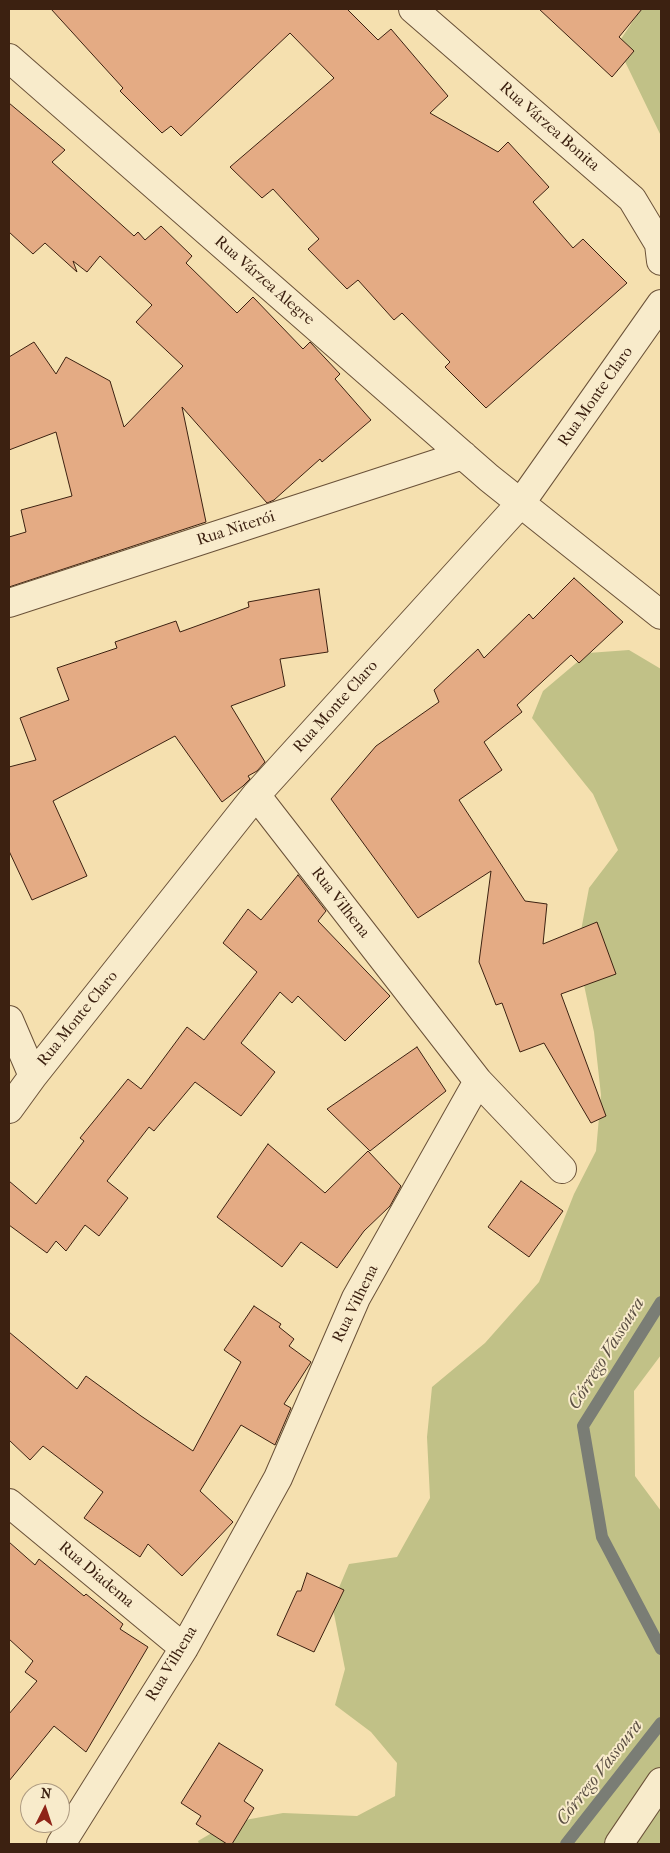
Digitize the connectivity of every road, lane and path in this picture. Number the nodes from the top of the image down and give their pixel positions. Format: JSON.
{"nodes":[{"id":1,"x":413,"y":9,"type":"edge"},
{"id":2,"x":9,"y":58,"type":"edge"},
{"id":3,"x":661,"y":261,"type":"edge"},
{"id":4,"x":661,"y":304,"type":"edge"},
{"id":5,"x":463,"y":455,"type":"junction"},
{"id":6,"x":520,"y":504,"type":"junction"},
{"id":7,"x":9,"y":604,"type":"edge"},
{"id":8,"x":661,"y":615,"type":"edge"},
{"id":9,"x":256,"y":795,"type":"junction"},
{"id":10,"x":9,"y":1020,"type":"edge"},
{"id":11,"x":32,"y":1076,"type":"junction"},
{"id":12,"x":478,"y":1081,"type":"junction"},
{"id":13,"x":9,"y":1109,"type":"edge"},
{"id":14,"x":562,"y":1169,"type":"dead end"},
{"id":15,"x":9,"y":1503,"type":"edge"},
{"id":16,"x":184,"y":1648,"type":"junction"},
{"id":17,"x":661,"y":1782,"type":"edge"},
{"id":18,"x":61,"y":1844,"type":"edge"},
{"id":19,"x":619,"y":1844,"type":"edge"}],
"edges":[{"from":1,"to":3,"type":"street","name":"Rua Várzea Bonita"},
{"from":2,"to":5,"type":"street","name":"Rua Várzea Alegre"},
{"from":4,"to":6,"type":"street","name":"Rua Monte Claro"},
{"from":5,"to":6,"type":"street","name":"Rua Várzea Alegre"},
{"from":5,"to":7,"type":"street","name":"Rua Niterói"},
{"from":6,"to":8,"type":"street","name":"Rua Várzea Alegre"},
{"from":6,"to":9,"type":"street","name":"Rua Monte Claro"},
{"from":9,"to":11,"type":"street","name":"Rua Monte Claro"},
{"from":9,"to":12,"type":"street","name":"Rua Vilhena"},
{"from":10,"to":11,"type":"street"},
{"from":11,"to":13,"type":"street","name":"Rua Monte Claro"},
{"from":12,"to":14,"type":"street"},
{"from":12,"to":16,"type":"street","name":"Rua Vilhena"},
{"from":15,"to":16,"type":"street","name":"Rua Diadema"},
{"from":16,"to":18,"type":"street","name":"Rua Vilhena"},
{"from":17,"to":19,"type":"street"}]}
